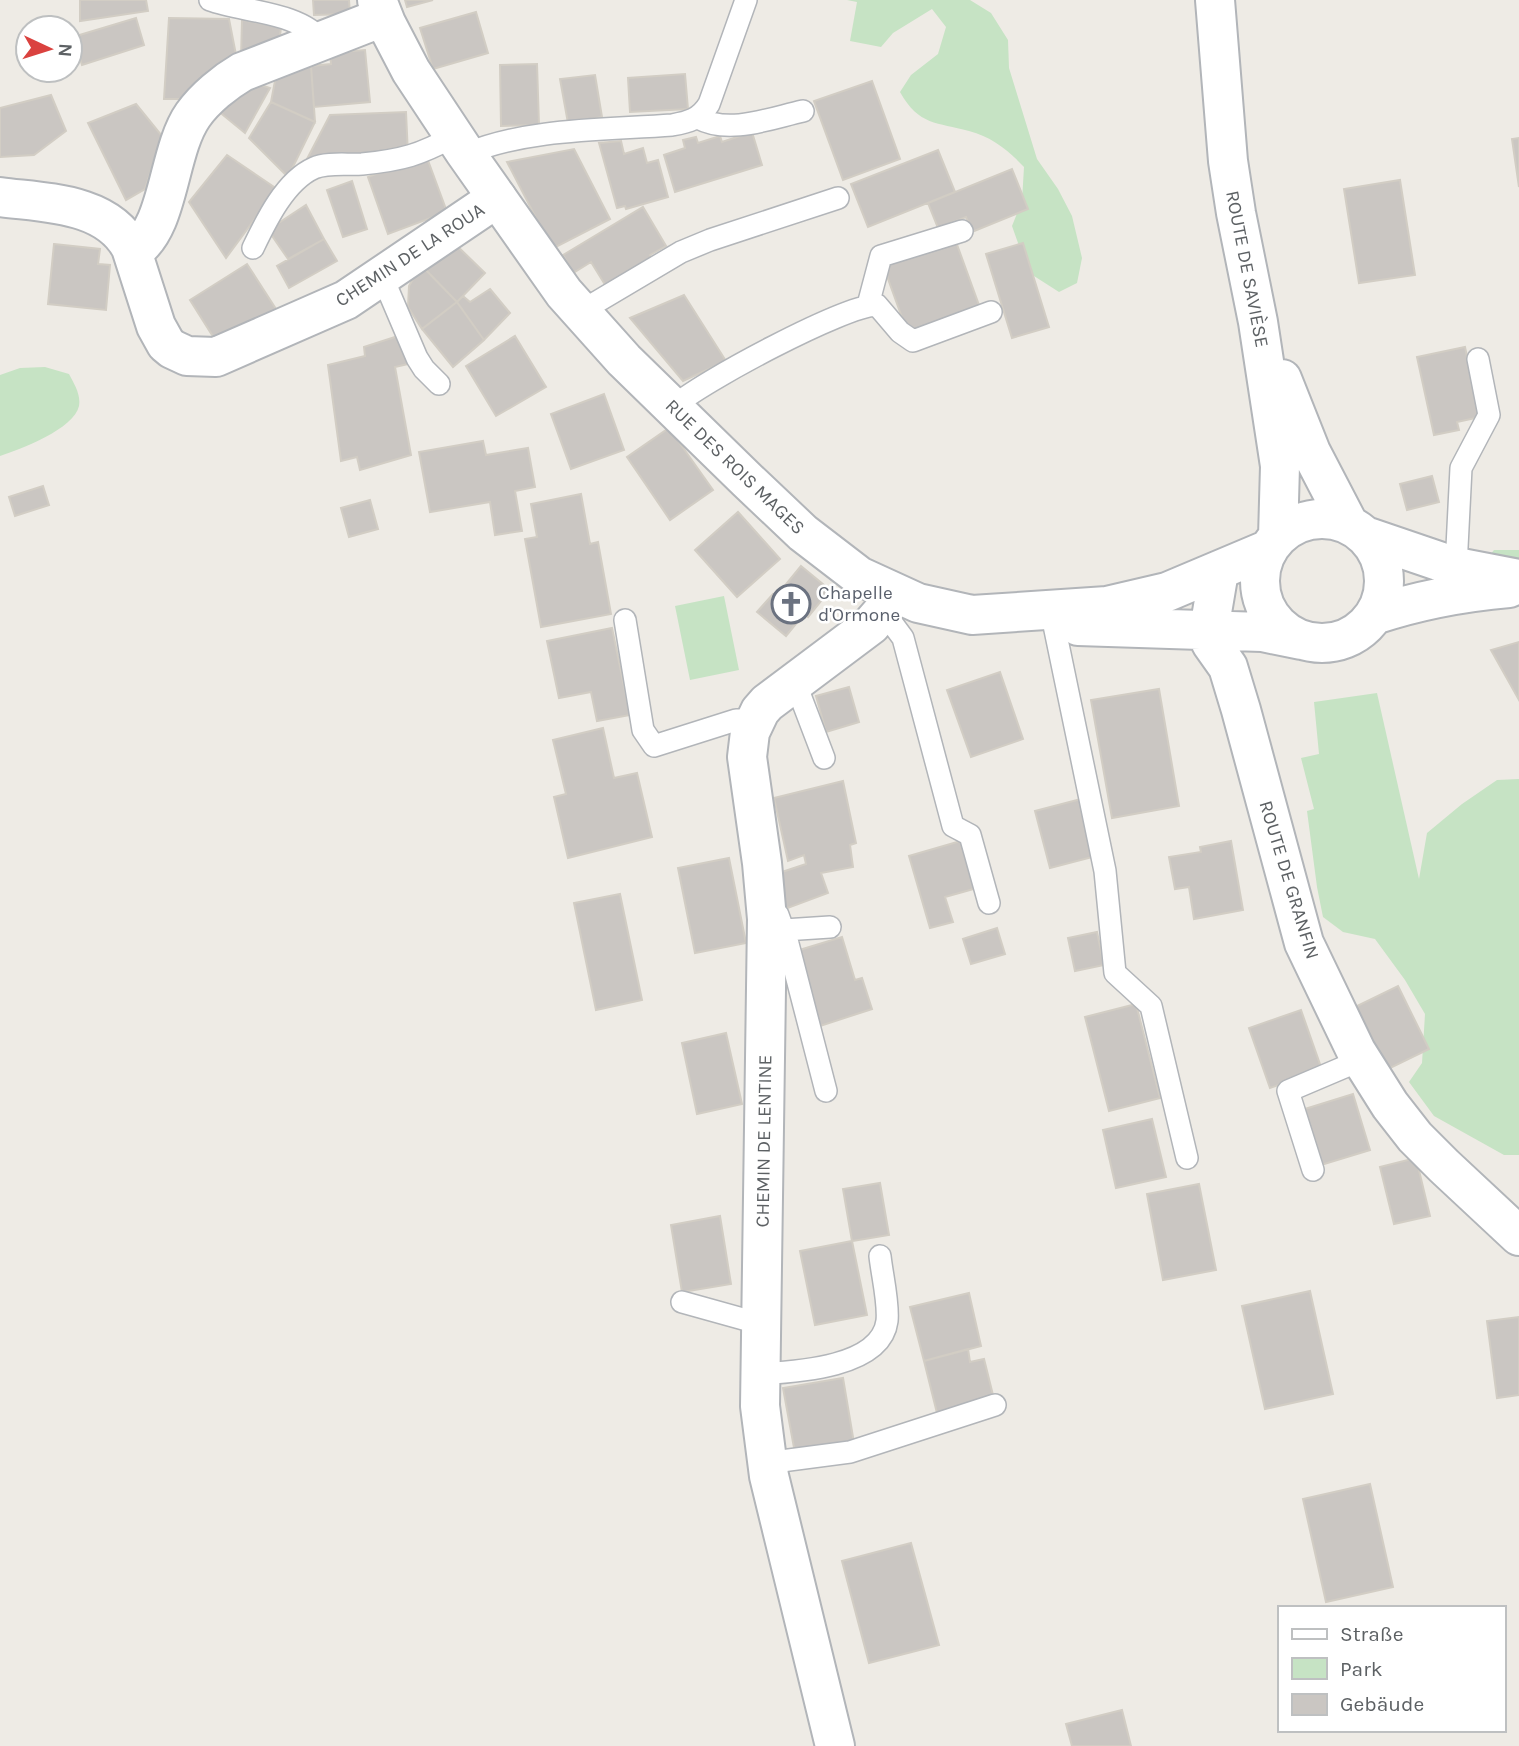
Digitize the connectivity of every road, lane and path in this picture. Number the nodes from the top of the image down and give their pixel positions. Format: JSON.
{"nodes":[{"id":1,"x":210,"y":0,"type":"edge"},
{"id":2,"x":747,"y":0,"type":"edge"},
{"id":3,"x":1215,"y":0,"type":"edge"},
{"id":4,"x":380,"y":9,"type":"edge"},
{"id":5,"x":322,"y":41,"type":"junction"},
{"id":6,"x":803,"y":111,"type":"dead end"},
{"id":7,"x":698,"y":118,"type":"junction"},
{"id":8,"x":461,"y":146,"type":"junction"},
{"id":9,"x":0,"y":197,"type":"edge"},
{"id":10,"x":496,"y":198,"type":"junction"},
{"id":11,"x":838,"y":198,"type":"dead end"},
{"id":12,"x":962,"y":231,"type":"dead end"},
{"id":13,"x":253,"y":248,"type":"dead end"},
{"id":14,"x":133,"y":251,"type":"junction"},
{"id":15,"x":382,"y":276,"type":"junction"},
{"id":16,"x":868,"y":305,"type":"junction"},
{"id":17,"x":991,"y":312,"type":"dead end"},
{"id":18,"x":582,"y":313,"type":"junction"},
{"id":19,"x":1258,"y":323,"type":"junction"},
{"id":20,"x":1478,"y":359,"type":"dead end"},
{"id":21,"x":439,"y":384,"type":"dead end"},
{"id":22,"x":673,"y":407,"type":"junction"},
{"id":23,"x":1357,"y":531,"type":"junction"},
{"id":24,"x":1274,"y":543,"type":"junction"},
{"id":25,"x":1219,"y":571,"type":"junction"},
{"id":26,"x":1465,"y":579,"type":"junction"},
{"id":27,"x":1519,"y":579,"type":"edge"},
{"id":28,"x":1519,"y":587,"type":"edge"},
{"id":29,"x":888,"y":602,"type":"junction"},
{"id":30,"x":1374,"y":615,"type":"junction"},
{"id":31,"x":1062,"y":616,"type":"junction"},
{"id":32,"x":625,"y":620,"type":"dead end"},
{"id":33,"x":1225,"y":631,"type":"junction"},
{"id":34,"x":1301,"y":640,"type":"junction"},
{"id":35,"x":795,"y":682,"type":"junction"},
{"id":36,"x":754,"y":723,"type":"junction"},
{"id":37,"x":824,"y":758,"type":"dead end"},
{"id":38,"x":989,"y":903,"type":"dead end"},
{"id":39,"x":775,"y":919,"type":"junction"},
{"id":40,"x":830,"y":927,"type":"dead end"},
{"id":41,"x":1361,"y":1060,"type":"junction"},
{"id":42,"x":825,"y":1091,"type":"dead end"},
{"id":43,"x":1187,"y":1158,"type":"dead end"},
{"id":44,"x":1313,"y":1170,"type":"dead end"},
{"id":45,"x":1519,"y":1236,"type":"edge"},
{"id":46,"x":880,"y":1256,"type":"dead end"},
{"id":47,"x":682,"y":1302,"type":"dead end"},
{"id":48,"x":761,"y":1324,"type":"junction"},
{"id":49,"x":759,"y":1374,"type":"junction"},
{"id":50,"x":995,"y":1405,"type":"dead end"},
{"id":51,"x":766,"y":1463,"type":"junction"},
{"id":52,"x":835,"y":1746,"type":"edge"}],
"edges":[{"from":1,"to":5,"type":"lane"},
{"from":2,"to":7,"type":"lane"},
{"from":3,"to":19,"type":"street","name":"ROUTE DE SAVIÈSE"},
{"from":4,"to":5,"type":"street"},
{"from":4,"to":8,"type":"street","name":"RUE DES ROIS MAGES"},
{"from":5,"to":14,"type":"street"},
{"from":6,"to":7,"type":"lane"},
{"from":7,"to":8,"type":"lane"},
{"from":8,"to":10,"type":"street","name":"RUE DES ROIS MAGES"},
{"from":8,"to":13,"type":"lane"},
{"from":9,"to":14,"type":"street","name":"CHEMIN DE LA ROUA"},
{"from":10,"to":15,"type":"street","name":"CHEMIN DE LA ROUA"},
{"from":10,"to":18,"type":"street","name":"RUE DES ROIS MAGES"},
{"from":11,"to":18,"type":"lane"},
{"from":12,"to":16,"type":"lane"},
{"from":14,"to":15,"type":"street","name":"CHEMIN DE LA ROUA"},
{"from":15,"to":21,"type":"lane"},
{"from":16,"to":17,"type":"lane"},
{"from":16,"to":22,"type":"lane"},
{"from":18,"to":22,"type":"street","name":"RUE DES ROIS MAGES"},
{"from":19,"to":23,"type":"street"},
{"from":19,"to":24,"type":"street","name":"ROUTE DE SAVIÈSE"},
{"from":20,"to":26,"type":"lane"},
{"from":22,"to":29,"type":"street","name":"RUE DES ROIS MAGES"},
{"from":23,"to":24,"type":"street"},
{"from":23,"to":26,"type":"street"},
{"from":23,"to":30,"type":"street"},
{"from":24,"to":25,"type":"street"},
{"from":24,"to":34,"type":"street"},
{"from":25,"to":31,"type":"street"},
{"from":25,"to":33,"type":"street"},
{"from":26,"to":27,"type":"street"},
{"from":26,"to":28,"type":"street"},
{"from":26,"to":30,"type":"street"},
{"from":29,"to":31,"type":"street","name":"RUE DES ROIS MAGES"},
{"from":29,"to":35,"type":"street","name":"CHEMIN DE LENTINE"},
{"from":29,"to":38,"type":"lane"},
{"from":30,"to":34,"type":"street"},
{"from":31,"to":33,"type":"street"},
{"from":31,"to":43,"type":"lane"},
{"from":32,"to":36,"type":"lane"},
{"from":33,"to":34,"type":"street"},
{"from":33,"to":41,"type":"street","name":"ROUTE DE GRANFIN"},
{"from":35,"to":36,"type":"street","name":"CHEMIN DE LENTINE"},
{"from":35,"to":37,"type":"lane"},
{"from":36,"to":39,"type":"street","name":"CHEMIN DE LENTINE"},
{"from":39,"to":40,"type":"lane"},
{"from":39,"to":42,"type":"lane"},
{"from":39,"to":48,"type":"street","name":"CHEMIN DE LENTINE"},
{"from":41,"to":44,"type":"lane"},
{"from":41,"to":45,"type":"street","name":"ROUTE DE GRANFIN"},
{"from":46,"to":49,"type":"lane"},
{"from":47,"to":48,"type":"lane"},
{"from":48,"to":49,"type":"street","name":"CHEMIN DE LENTINE"},
{"from":49,"to":51,"type":"street","name":"CHEMIN DE LENTINE"},
{"from":50,"to":51,"type":"lane"},
{"from":51,"to":52,"type":"street","name":"CHEMIN DE LENTINE"}]}
